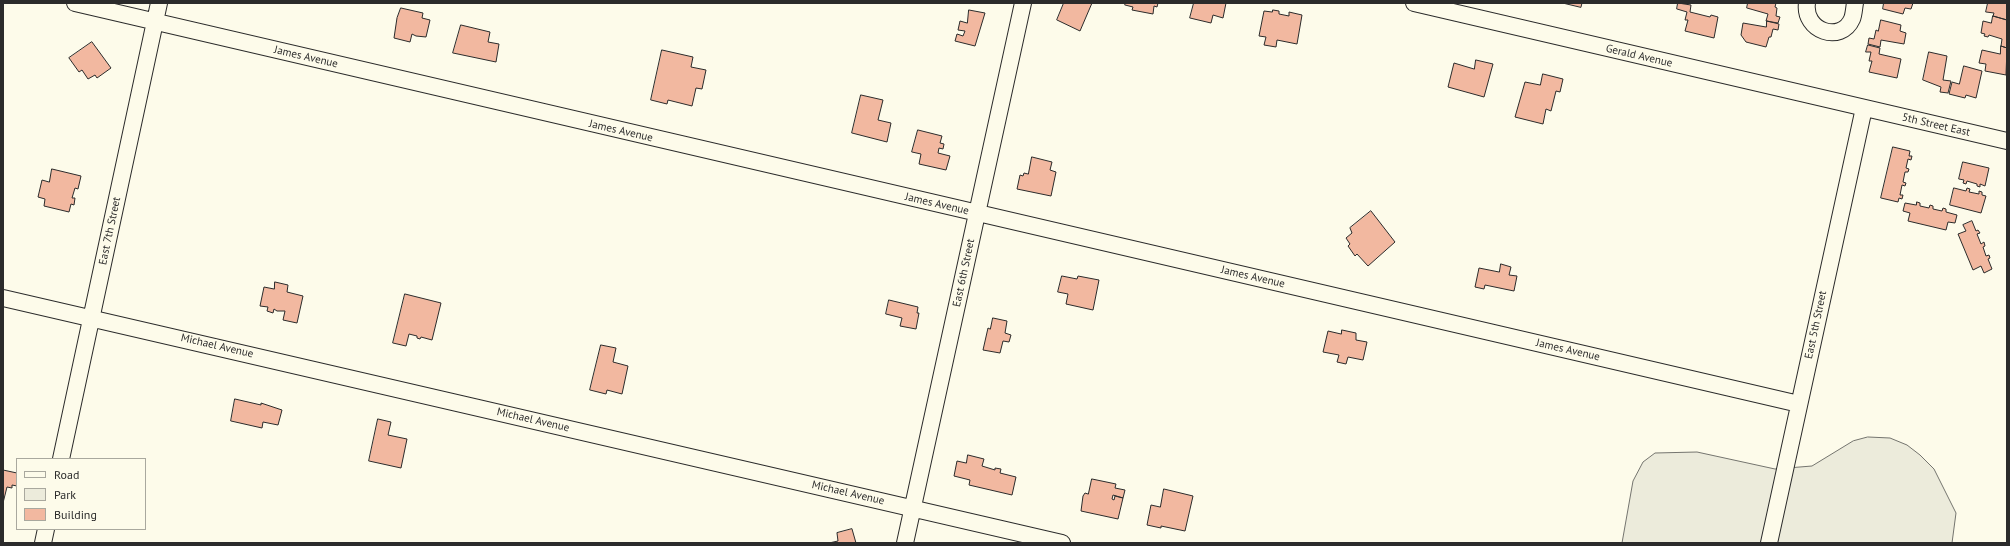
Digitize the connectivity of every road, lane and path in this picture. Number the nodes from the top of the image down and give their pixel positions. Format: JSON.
{"nodes":[{"id":1,"x":75,"y":3,"type":"edge"},
{"id":2,"x":159,"y":3,"type":"edge"},
{"id":3,"x":1023,"y":3,"type":"edge"},
{"id":4,"x":1414,"y":3,"type":"edge"},
{"id":5,"x":1808,"y":3,"type":"edge"},
{"id":6,"x":1855,"y":3,"type":"edge"},
{"id":7,"x":155,"y":22,"type":"junction"},
{"id":8,"x":1864,"y":108,"type":"junction"},
{"id":9,"x":2007,"y":141,"type":"edge"},
{"id":10,"x":978,"y":213,"type":"junction"},
{"id":11,"x":3,"y":298,"type":"edge"},
{"id":12,"x":91,"y":318,"type":"junction"},
{"id":13,"x":1799,"y":404,"type":"junction"},
{"id":14,"x":61,"y":458,"type":"edge"},
{"id":15,"x":912,"y":508,"type":"junction"},
{"id":16,"x":46,"y":530,"type":"edge"},
{"id":17,"x":43,"y":543,"type":"edge"},
{"id":18,"x":905,"y":543,"type":"edge"},
{"id":19,"x":1062,"y":543,"type":"edge"},
{"id":20,"x":1769,"y":543,"type":"edge"}],
"edges":[{"from":1,"to":7,"type":"street","name":"James Avenue"},
{"from":2,"to":7,"type":"street","name":"East 7th Street"},
{"from":3,"to":10,"type":"street","name":"East 6th Street"},
{"from":4,"to":8,"type":"street","name":"Gerald Avenue"},
{"from":5,"to":6,"type":"street"},
{"from":7,"to":10,"type":"street","name":"James Avenue"},
{"from":7,"to":12,"type":"street","name":"East 7th Street"},
{"from":8,"to":9,"type":"street","name":"5th Street East"},
{"from":8,"to":13,"type":"street","name":"East 5th Street"},
{"from":10,"to":13,"type":"street","name":"James Avenue"},
{"from":10,"to":15,"type":"street","name":"East 6th Street"},
{"from":11,"to":12,"type":"street","name":"Michael Avenue"},
{"from":12,"to":14,"type":"street","name":"East 7th Street"},
{"from":12,"to":15,"type":"street","name":"Michael Avenue"},
{"from":13,"to":20,"type":"street","name":"East 5th Street"},
{"from":15,"to":18,"type":"street","name":"East 6th Street"},
{"from":15,"to":19,"type":"street","name":"Michael Avenue"},
{"from":16,"to":17,"type":"street"}]}
